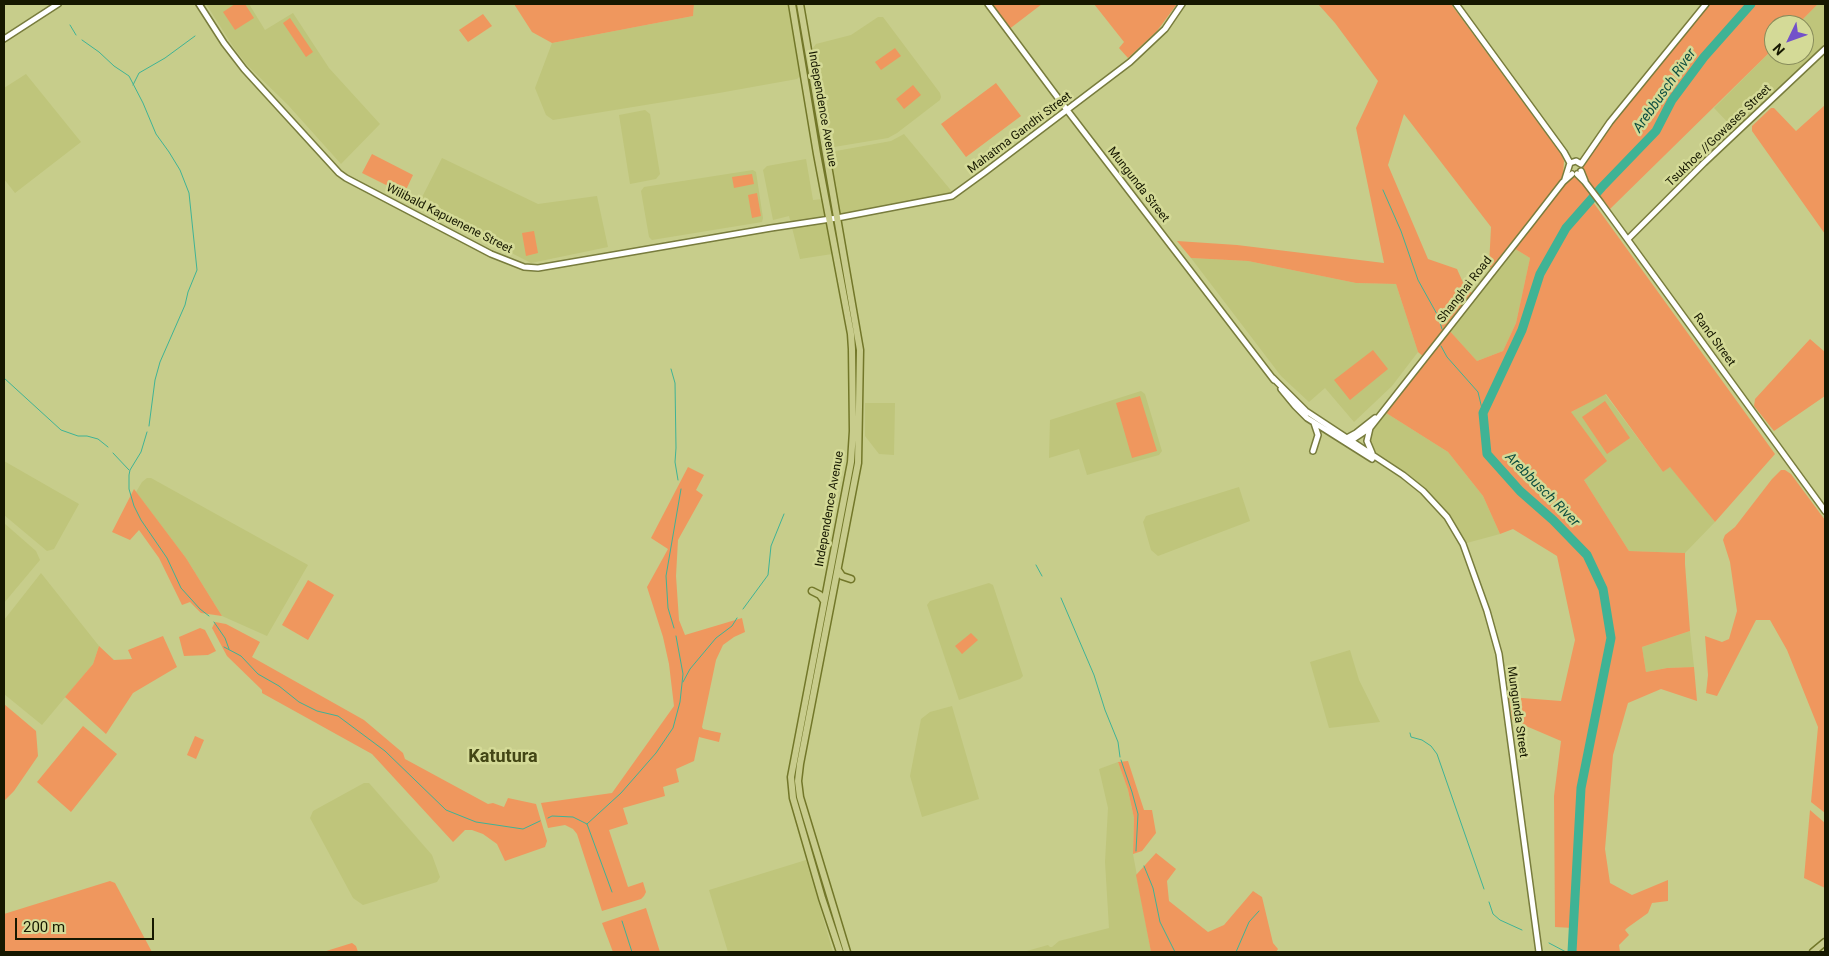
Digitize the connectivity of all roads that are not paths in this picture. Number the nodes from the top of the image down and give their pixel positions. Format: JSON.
{"nodes":[{"id":1,"x":58,"y":4,"type":"edge"},
{"id":2,"x":199,"y":4,"type":"edge"},
{"id":3,"x":792,"y":4,"type":"edge"},
{"id":4,"x":800,"y":4,"type":"edge"},
{"id":5,"x":988,"y":4,"type":"edge"},
{"id":6,"x":1182,"y":4,"type":"edge"},
{"id":7,"x":1456,"y":4,"type":"edge"},
{"id":8,"x":1706,"y":4,"type":"edge"},
{"id":9,"x":4,"y":39,"type":"edge"},
{"id":10,"x":1825,"y":49,"type":"edge"},
{"id":11,"x":1067,"y":110,"type":"junction"},
{"id":12,"x":1575,"y":162,"type":"junction"},
{"id":13,"x":1575,"y":172,"type":"junction"},
{"id":14,"x":834,"y":219,"type":"junction"},
{"id":15,"x":1628,"y":239,"type":"junction"},
{"id":16,"x":1273,"y":378,"type":"junction"},
{"id":17,"x":1383,"y":411,"type":"junction"},
{"id":18,"x":1314,"y":422,"type":"junction"},
{"id":19,"x":1370,"y":428,"type":"junction"},
{"id":20,"x":1346,"y":441,"type":"junction"},
{"id":21,"x":1313,"y":451,"type":"dead end"},
{"id":22,"x":1375,"y":457,"type":"junction"},
{"id":23,"x":1423,"y":491,"type":"junction"},
{"id":24,"x":1825,"y":510,"type":"edge"},
{"id":25,"x":838,"y":570,"type":"junction"},
{"id":26,"x":851,"y":579,"type":"dead end"},
{"id":27,"x":812,"y":590,"type":"dead end"},
{"id":28,"x":824,"y":601,"type":"junction"},
{"id":29,"x":1825,"y":942,"type":"edge"},
{"id":30,"x":840,"y":952,"type":"edge"},
{"id":31,"x":848,"y":952,"type":"edge"},
{"id":32,"x":1539,"y":952,"type":"edge"},
{"id":33,"x":1813,"y":952,"type":"edge"}],
"edges":[{"from":1,"to":9,"type":"street"},
{"from":2,"to":14,"type":"street","name":"Wilibald Kapuenene Street"},
{"from":3,"to":14,"type":"main road","name":"Independence Avenue"},
{"from":4,"to":14,"type":"main road","name":"Independence Avenue"},
{"from":5,"to":11,"type":"street","name":"Mungunda Street"},
{"from":6,"to":11,"type":"street","name":"Mahatma Gandhi Street"},
{"from":7,"to":12,"type":"street"},
{"from":8,"to":12,"type":"street"},
{"from":10,"to":15,"type":"street","name":"Tsukhoe //Gowases Street"},
{"from":11,"to":14,"type":"street","name":"Mahatma Gandhi Street"},
{"from":11,"to":16,"type":"street","name":"Mungunda Street"},
{"from":12,"to":13,"type":"street","name":"Rand Street"},
{"from":12,"to":13,"type":"street"},
{"from":13,"to":15,"type":"street","name":"Rand Street"},
{"from":13,"to":17,"type":"street","name":"Shanghai Road"},
{"from":14,"to":25,"type":"main road","name":"Independence Avenue"},
{"from":14,"to":28,"type":"main road","name":"Independence Avenue"},
{"from":15,"to":24,"type":"street","name":"Rand Street"},
{"from":16,"to":18,"type":"street","name":"Mungunda Street"},
{"from":16,"to":20,"type":"street","name":"Mungunda Street"},
{"from":17,"to":19,"type":"street","name":"Shanghai Road"},
{"from":17,"to":20,"type":"street","name":"Shanghai Road"},
{"from":18,"to":20,"type":"street","name":"Mungunda Street"},
{"from":18,"to":21,"type":"street"},
{"from":19,"to":20,"type":"street","name":"Shanghai Road"},
{"from":19,"to":22,"type":"street"},
{"from":20,"to":22,"type":"street","name":"Mungunda Street"},
{"from":20,"to":23,"type":"street","name":"Mungunda Street"},
{"from":22,"to":23,"type":"street","name":"Mungunda Street"},
{"from":23,"to":32,"type":"street","name":"Mungunda Street"},
{"from":25,"to":26,"type":"main road"},
{"from":25,"to":31,"type":"main road","name":"Independence Avenue"},
{"from":27,"to":28,"type":"main road"},
{"from":28,"to":30,"type":"main road","name":"Independence Avenue"},
{"from":29,"to":33,"type":"main road"}]}
